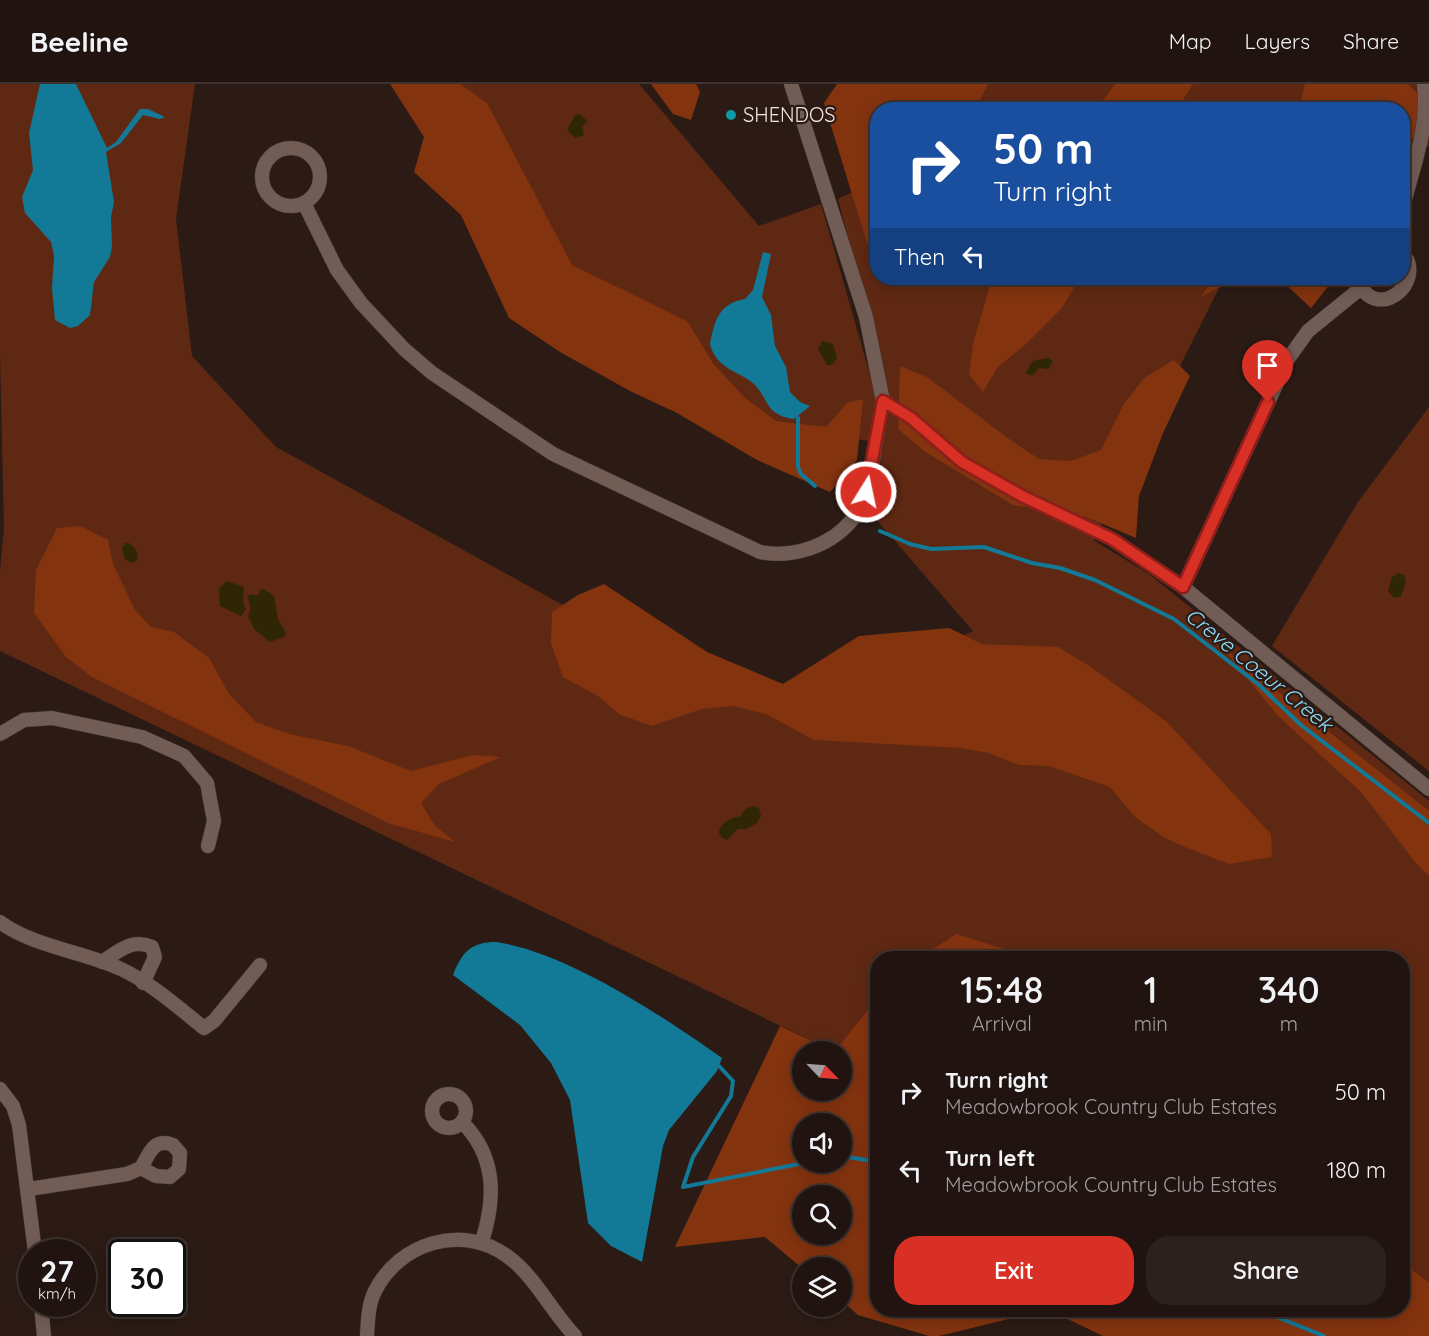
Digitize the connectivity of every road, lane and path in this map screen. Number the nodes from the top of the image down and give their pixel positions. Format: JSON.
{"nodes":[{"id":1,"x":791,"y":84,"type":"edge"},
{"id":2,"x":1424,"y":84,"type":"edge"},
{"id":3,"x":1410,"y":183,"type":"edge"},
{"id":4,"x":304,"y":203,"type":"junction"},
{"id":5,"x":1410,"y":263,"type":"edge"},
{"id":6,"x":1410,"y":281,"type":"edge"},
{"id":7,"x":1357,"y":285,"type":"edge"},
{"id":8,"x":1361,"y":285,"type":"edge"},
{"id":9,"x":1407,"y":285,"type":"edge"},
{"id":10,"x":883,"y":401,"type":"junction"},
{"id":11,"x":1183,"y":587,"type":"junction"},
{"id":12,"x":0,"y":734,"type":"edge"},
{"id":13,"x":1429,"y":789,"type":"edge"},
{"id":14,"x":208,"y":846,"type":"dead end"},
{"id":15,"x":0,"y":922,"type":"edge"},
{"id":16,"x":102,"y":962,"type":"junction"},
{"id":17,"x":260,"y":965,"type":"dead end"},
{"id":18,"x":143,"y":983,"type":"junction"},
{"id":19,"x":0,"y":1089,"type":"edge"},
{"id":20,"x":462,"y":1122,"type":"dead end"},
{"id":21,"x":141,"y":1168,"type":"dead end"},
{"id":22,"x":29,"y":1189,"type":"junction"},
{"id":23,"x":34,"y":1239,"type":"edge"},
{"id":24,"x":482,"y":1241,"type":"junction"},
{"id":25,"x":42,"y":1317,"type":"edge"},
{"id":26,"x":44,"y":1336,"type":"edge"},
{"id":27,"x":368,"y":1336,"type":"edge"},
{"id":28,"x":575,"y":1336,"type":"edge"}],
"edges":[{"from":1,"to":10,"type":"street"},
{"from":2,"to":3,"type":"street"},
{"from":4,"to":4,"type":"street"},
{"from":4,"to":10,"type":"street"},
{"from":5,"to":6,"type":"street"},
{"from":7,"to":11,"type":"street"},
{"from":8,"to":9,"type":"street"},
{"from":10,"to":11,"type":"street"},
{"from":11,"to":13,"type":"street"},
{"from":12,"to":14,"type":"street"},
{"from":15,"to":16,"type":"street"},
{"from":16,"to":18,"type":"street"},
{"from":16,"to":18,"type":"street"},
{"from":17,"to":18,"type":"street"},
{"from":19,"to":22,"type":"street"},
{"from":20,"to":24,"type":"street"},
{"from":21,"to":22,"type":"street"},
{"from":22,"to":23,"type":"street"},
{"from":24,"to":27,"type":"street"},
{"from":24,"to":28,"type":"street"},
{"from":25,"to":26,"type":"street"}]}
